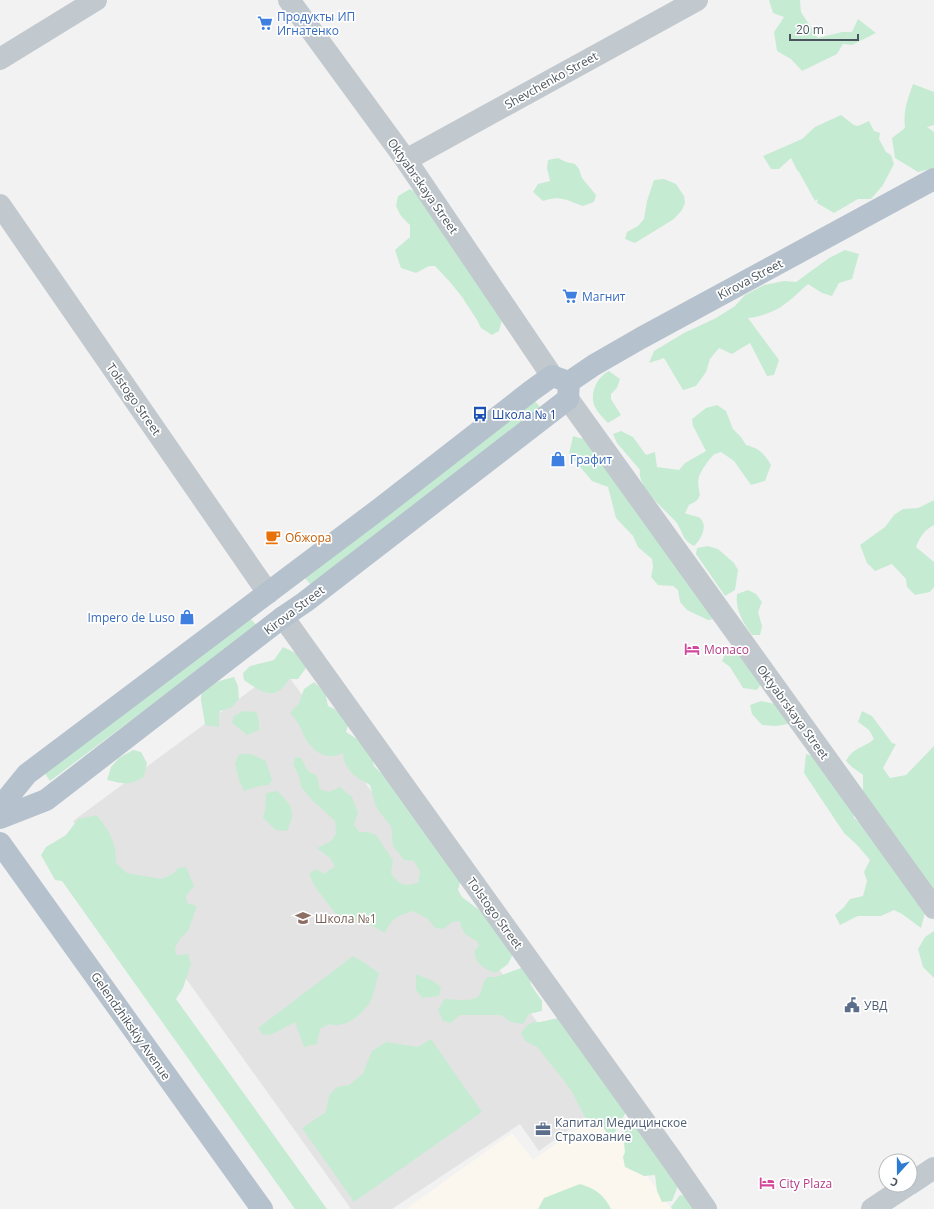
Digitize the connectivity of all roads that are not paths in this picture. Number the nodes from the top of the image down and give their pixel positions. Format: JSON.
{"nodes":[{"id":1,"x":96,"y":0,"type":"edge"},
{"id":2,"x":289,"y":0,"type":"edge"},
{"id":3,"x":697,"y":0,"type":"edge"},
{"id":4,"x":0,"y":59,"type":"edge"},
{"id":5,"x":406,"y":160,"type":"junction"},
{"id":6,"x":934,"y":180,"type":"edge"},
{"id":7,"x":0,"y":205,"type":"edge"},
{"id":8,"x":563,"y":386,"type":"junction"},
{"id":9,"x":268,"y":592,"type":"junction"},
{"id":10,"x":283,"y":617,"type":"junction"},
{"id":11,"x":0,"y":807,"type":"edge"},
{"id":12,"x":0,"y":818,"type":"edge"},
{"id":13,"x":0,"y":843,"type":"edge"},
{"id":14,"x":934,"y":908,"type":"edge"},
{"id":15,"x":934,"y":1168,"type":"edge"},
{"id":16,"x":918,"y":1178,"type":"edge"},
{"id":17,"x":896,"y":1193,"type":"edge"},
{"id":18,"x":262,"y":1209,"type":"edge"},
{"id":19,"x":706,"y":1209,"type":"edge"},
{"id":20,"x":872,"y":1209,"type":"edge"}],
"edges":[{"from":1,"to":4,"type":"street"},
{"from":2,"to":5,"type":"street","name":"Oktyabrskaya Street"},
{"from":3,"to":5,"type":"street","name":"Shevchenko Street"},
{"from":5,"to":8,"type":"street","name":"Oktyabrskaya Street"},
{"from":6,"to":8,"type":"main road","name":"Kirova Street"},
{"from":7,"to":9,"type":"street","name":"Tolstogo Street"},
{"from":8,"to":9,"type":"main road","name":"Kirova Street"},
{"from":8,"to":10,"type":"main road","name":"Kirova Street"},
{"from":8,"to":14,"type":"street","name":"Oktyabrskaya Street"},
{"from":9,"to":11,"type":"main road","name":"Kirova Street"},
{"from":10,"to":12,"type":"main road","name":"Kirova Street"},
{"from":10,"to":19,"type":"street","name":"Tolstogo Street"},
{"from":13,"to":18,"type":"main road","name":"Gelendzhikskiy Avenue"},
{"from":15,"to":16,"type":"street"},
{"from":17,"to":20,"type":"street"}]}
